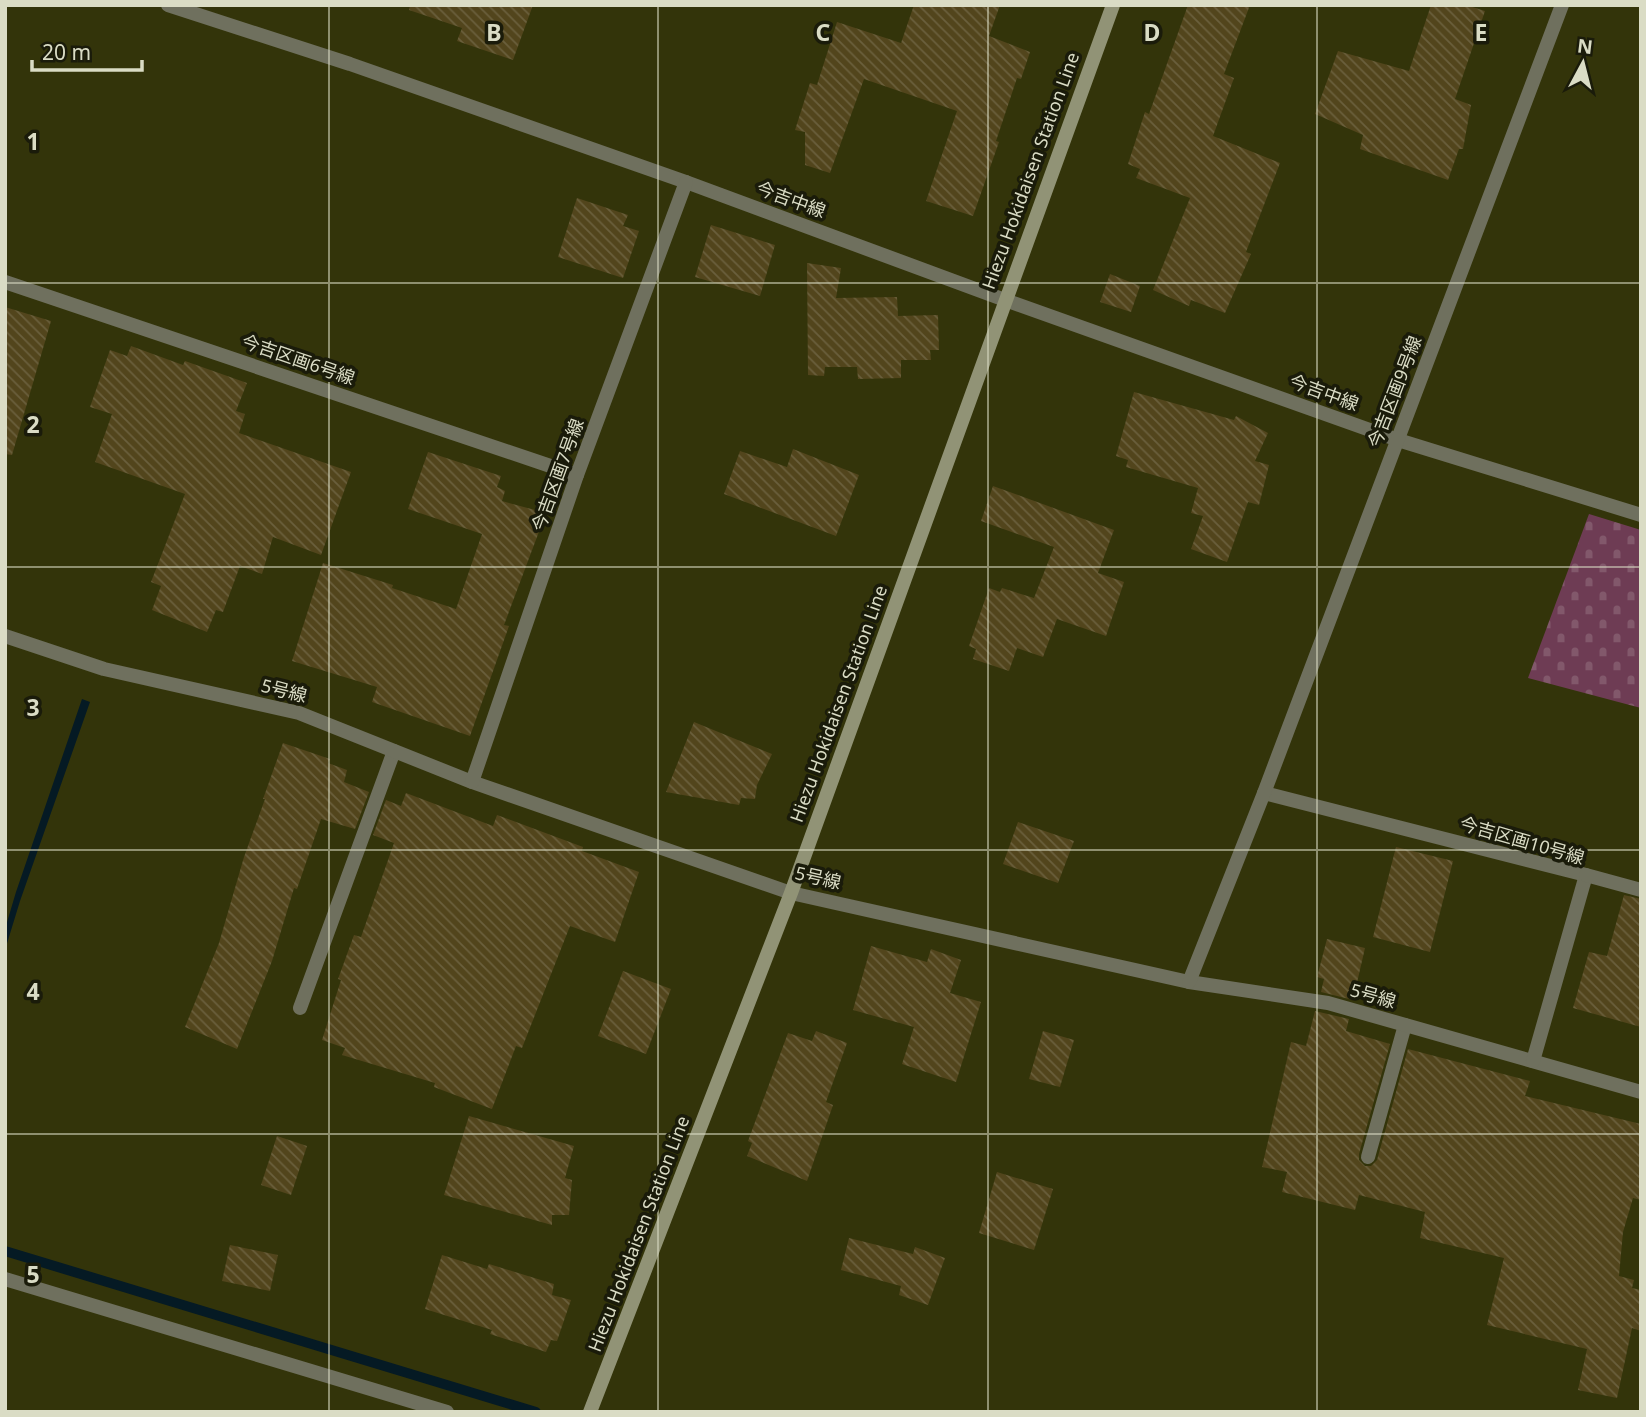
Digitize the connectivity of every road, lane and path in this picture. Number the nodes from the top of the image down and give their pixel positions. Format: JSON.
{"nodes":[{"id":1,"x":168,"y":5,"type":"edge"},
{"id":2,"x":1113,"y":5,"type":"edge"},
{"id":3,"x":1562,"y":5,"type":"edge"},
{"id":4,"x":201,"y":11,"type":"edge"},
{"id":5,"x":686,"y":182,"type":"junction"},
{"id":6,"x":5,"y":282,"type":"edge"},
{"id":7,"x":1004,"y":300,"type":"junction"},
{"id":8,"x":1398,"y":440,"type":"junction"},
{"id":9,"x":578,"y":475,"type":"junction"},
{"id":10,"x":1641,"y":515,"type":"edge"},
{"id":11,"x":5,"y":636,"type":"edge"},
{"id":12,"x":394,"y":751,"type":"junction"},
{"id":13,"x":472,"y":782,"type":"junction"},
{"id":14,"x":1264,"y":793,"type":"junction"},
{"id":15,"x":1586,"y":875,"type":"junction"},
{"id":16,"x":1641,"y":890,"type":"edge"},
{"id":17,"x":791,"y":892,"type":"junction"},
{"id":18,"x":1189,"y":982,"type":"junction"},
{"id":19,"x":300,"y":1008,"type":"dead end"},
{"id":20,"x":1405,"y":1025,"type":"junction"},
{"id":21,"x":1533,"y":1061,"type":"junction"},
{"id":22,"x":1641,"y":1092,"type":"edge"},
{"id":23,"x":1368,"y":1157,"type":"dead end"},
{"id":24,"x":5,"y":1279,"type":"edge"},
{"id":25,"x":447,"y":1412,"type":"edge"},
{"id":26,"x":590,"y":1412,"type":"edge"}],
"edges":[{"from":1,"to":4,"type":"street","name":"今吉中線"},
{"from":2,"to":7,"type":"main road","name":"Hiezu Hokidaisen Station Line"},
{"from":3,"to":8,"type":"street","name":"今吉区画9号線"},
{"from":4,"to":5,"type":"street","name":"今吉中線"},
{"from":5,"to":7,"type":"street","name":"今吉中線"},
{"from":5,"to":9,"type":"street","name":"今吉区画7号線"},
{"from":6,"to":9,"type":"street","name":"今吉区画6号線"},
{"from":7,"to":8,"type":"street","name":"今吉中線"},
{"from":7,"to":17,"type":"main road","name":"Hiezu Hokidaisen Station Line"},
{"from":8,"to":10,"type":"street","name":"今吉中線"},
{"from":8,"to":14,"type":"street","name":"今吉区画9号線"},
{"from":9,"to":13,"type":"street","name":"今吉区画7号線"},
{"from":11,"to":12,"type":"street","name":"5号線"},
{"from":12,"to":13,"type":"street","name":"5号線"},
{"from":12,"to":19,"type":"street"},
{"from":13,"to":17,"type":"street","name":"5号線"},
{"from":14,"to":15,"type":"street","name":"今吉区画10号線"},
{"from":14,"to":18,"type":"street","name":"今吉区画9号線"},
{"from":15,"to":16,"type":"street"},
{"from":15,"to":21,"type":"street","name":"今吉区画10号線"},
{"from":17,"to":18,"type":"street","name":"5号線"},
{"from":17,"to":26,"type":"main road","name":"Hiezu Hokidaisen Station Line"},
{"from":18,"to":20,"type":"street","name":"5号線"},
{"from":20,"to":21,"type":"street","name":"5号線"},
{"from":20,"to":23,"type":"street"},
{"from":21,"to":22,"type":"street","name":"5号線"},
{"from":24,"to":25,"type":"street"}]}
